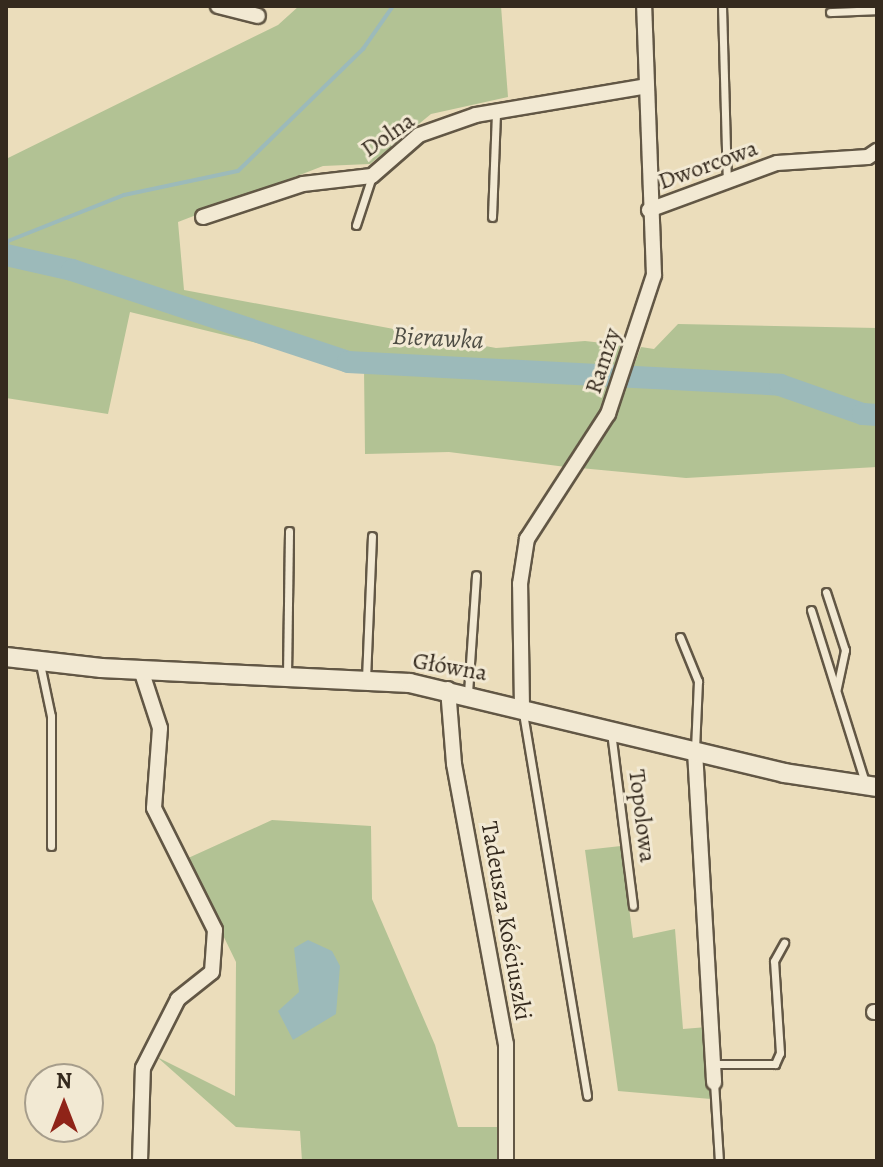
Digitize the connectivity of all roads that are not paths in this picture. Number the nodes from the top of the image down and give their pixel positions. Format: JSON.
{"nodes":[{"id":1,"x":218,"y":6,"type":"edge"},
{"id":2,"x":644,"y":6,"type":"edge"},
{"id":3,"x":722,"y":6,"type":"edge"},
{"id":4,"x":877,"y":10,"type":"edge"},
{"id":5,"x":255,"y":12,"type":"edge"},
{"id":6,"x":830,"y":12,"type":"dead end"},
{"id":7,"x":647,"y":86,"type":"junction"},
{"id":8,"x":496,"y":111,"type":"junction"},
{"id":9,"x":877,"y":151,"type":"edge"},
{"id":10,"x":372,"y":176,"type":"junction"},
{"id":11,"x":727,"y":181,"type":"junction"},
{"id":12,"x":649,"y":210,"type":"junction"},
{"id":13,"x":203,"y":217,"type":"dead end"},
{"id":14,"x":492,"y":217,"type":"dead end"},
{"id":15,"x":356,"y":225,"type":"dead end"},
{"id":16,"x":289,"y":531,"type":"dead end"},
{"id":17,"x":372,"y":536,"type":"dead end"},
{"id":18,"x":476,"y":575,"type":"dead end"},
{"id":19,"x":826,"y":592,"type":"dead end"},
{"id":20,"x":811,"y":610,"type":"dead end"},
{"id":21,"x":680,"y":637,"type":"dead end"},
{"id":22,"x":6,"y":657,"type":"edge"},
{"id":23,"x":39,"y":661,"type":"junction"},
{"id":24,"x":141,"y":670,"type":"junction"},
{"id":25,"x":287,"y":676,"type":"junction"},
{"id":26,"x":366,"y":679,"type":"junction"},
{"id":27,"x":448,"y":689,"type":"junction"},
{"id":28,"x":837,"y":691,"type":"junction"},
{"id":29,"x":468,"y":693,"type":"junction"},
{"id":30,"x":522,"y":707,"type":"junction"},
{"id":31,"x":611,"y":730,"type":"junction"},
{"id":32,"x":695,"y":751,"type":"junction"},
{"id":33,"x":872,"y":787,"type":"edge"},
{"id":34,"x":51,"y":846,"type":"dead end"},
{"id":35,"x":633,"y":906,"type":"dead end"},
{"id":36,"x":784,"y":943,"type":"dead end"},
{"id":37,"x":713,"y":1064,"type":"junction"},
{"id":38,"x":714,"y":1082,"type":"joint"},
{"id":39,"x":587,"y":1096,"type":"dead end"},
{"id":40,"x":140,"y":1161,"type":"edge"},
{"id":41,"x":506,"y":1161,"type":"edge"},
{"id":42,"x":719,"y":1161,"type":"edge"}],
"edges":[{"from":1,"to":5,"type":"street"},
{"from":2,"to":7,"type":"street","name":"Ramży"},
{"from":3,"to":11,"type":"lane"},
{"from":4,"to":6,"type":"lane"},
{"from":7,"to":8,"type":"street","name":"Dolna"},
{"from":7,"to":12,"type":"street","name":"Ramży"},
{"from":8,"to":10,"type":"street","name":"Dolna"},
{"from":8,"to":14,"type":"lane"},
{"from":9,"to":11,"type":"street","name":"Dworcowa"},
{"from":10,"to":13,"type":"street","name":"Dolna"},
{"from":10,"to":15,"type":"lane"},
{"from":11,"to":12,"type":"street","name":"Dworcowa"},
{"from":12,"to":30,"type":"street","name":"Ramży"},
{"from":16,"to":25,"type":"lane"},
{"from":17,"to":26,"type":"lane"},
{"from":18,"to":29,"type":"lane"},
{"from":19,"to":28,"type":"lane"},
{"from":20,"to":28,"type":"lane"},
{"from":21,"to":32,"type":"lane"},
{"from":22,"to":23,"type":"main road","name":"Główna"},
{"from":23,"to":24,"type":"main road","name":"Główna"},
{"from":23,"to":34,"type":"lane"},
{"from":24,"to":25,"type":"main road","name":"Główna"},
{"from":24,"to":40,"type":"street"},
{"from":25,"to":26,"type":"main road","name":"Główna"},
{"from":26,"to":27,"type":"main road","name":"Główna"},
{"from":27,"to":29,"type":"main road","name":"Główna"},
{"from":27,"to":41,"type":"street","name":"Tadeusza Kościuszki"},
{"from":28,"to":33,"type":"lane"},
{"from":29,"to":30,"type":"main road","name":"Główna"},
{"from":30,"to":31,"type":"main road","name":"Główna"},
{"from":30,"to":39,"type":"lane"},
{"from":31,"to":32,"type":"main road","name":"Główna"},
{"from":31,"to":35,"type":"lane","name":"Topolowa"},
{"from":32,"to":33,"type":"main road","name":"Główna"},
{"from":32,"to":37,"type":"street"},
{"from":36,"to":37,"type":"lane"},
{"from":37,"to":38,"type":"street"},
{"from":38,"to":42,"type":"lane"}]}
